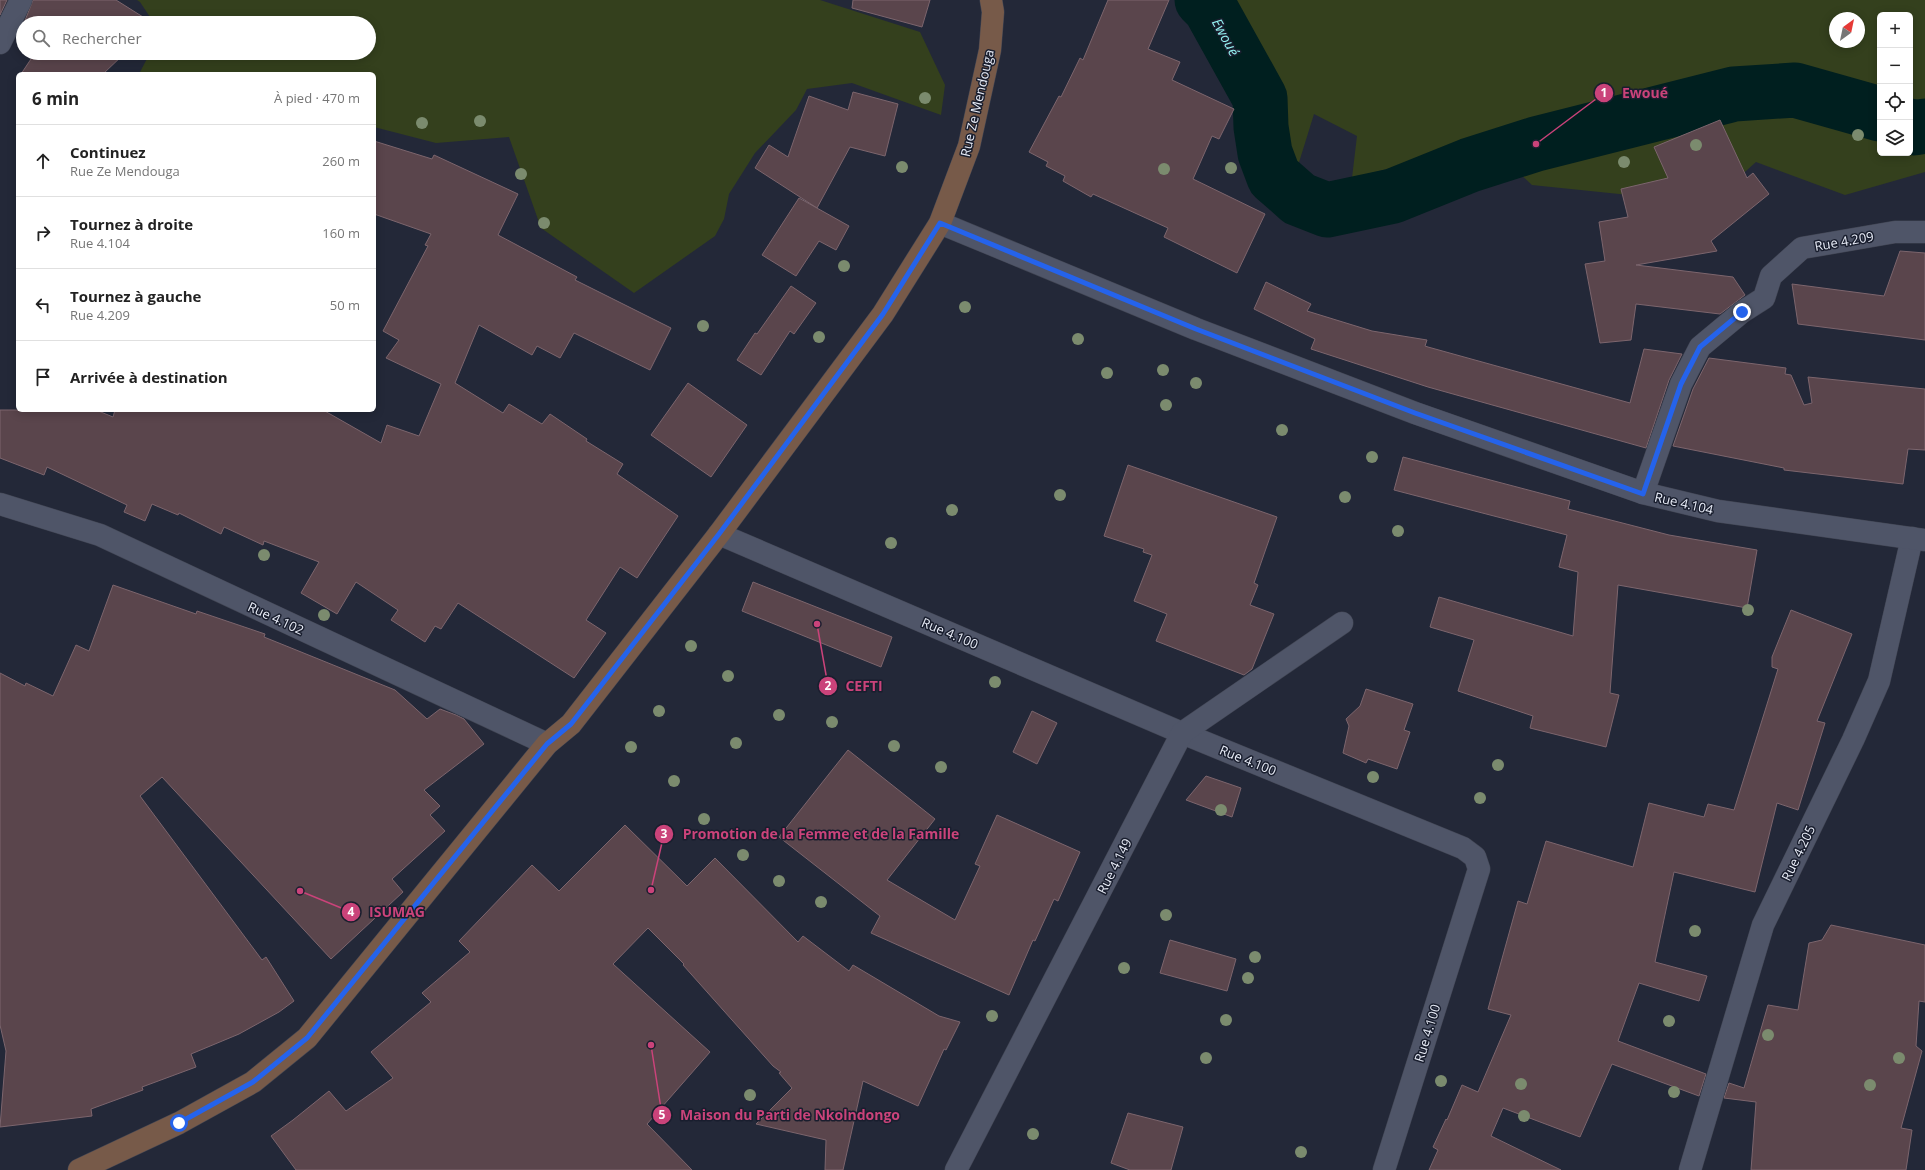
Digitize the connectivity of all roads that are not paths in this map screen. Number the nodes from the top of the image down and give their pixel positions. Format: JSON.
{"nodes":[{"id":1,"x":21,"y":0,"type":"edge"},
{"id":2,"x":991,"y":0,"type":"edge"},
{"id":3,"x":0,"y":43,"type":"edge"},
{"id":4,"x":940,"y":223,"type":"junction"},
{"id":5,"x":1925,"y":232,"type":"edge"},
{"id":6,"x":1643,"y":494,"type":"junction"},
{"id":7,"x":0,"y":504,"type":"edge"},
{"id":8,"x":719,"y":534,"type":"junction"},
{"id":9,"x":1919,"y":539,"type":"edge"},
{"id":10,"x":1342,"y":623,"type":"dead end"},
{"id":11,"x":1182,"y":733,"type":"junction"},
{"id":12,"x":547,"y":744,"type":"junction"},
{"id":13,"x":79,"y":1170,"type":"edge"},
{"id":14,"x":956,"y":1170,"type":"edge"},
{"id":15,"x":1384,"y":1170,"type":"edge"},
{"id":16,"x":1690,"y":1170,"type":"edge"}],
"edges":[{"from":1,"to":3,"type":"street"},
{"from":2,"to":4,"type":"main road","name":"Rue Ze Mendouga"},
{"from":4,"to":6,"type":"street","name":"Rue 4.104"},
{"from":4,"to":8,"type":"main road","name":"Rue Ze Mendouga"},
{"from":5,"to":6,"type":"street","name":"Rue 4.209"},
{"from":6,"to":9,"type":"street","name":"Rue 4.104"},
{"from":7,"to":12,"type":"street","name":"Rue 4.102"},
{"from":8,"to":11,"type":"street","name":"Rue 4.100"},
{"from":8,"to":12,"type":"main road","name":"Rue Ze Mendouga"},
{"from":9,"to":16,"type":"street","name":"Rue 4.205"},
{"from":10,"to":11,"type":"street","name":"Rue 4.149"},
{"from":11,"to":14,"type":"street","name":"Rue 4.149"},
{"from":11,"to":15,"type":"street","name":"Rue 4.100"},
{"from":12,"to":13,"type":"main road","name":"Rue Ze Mendouga"}]}
